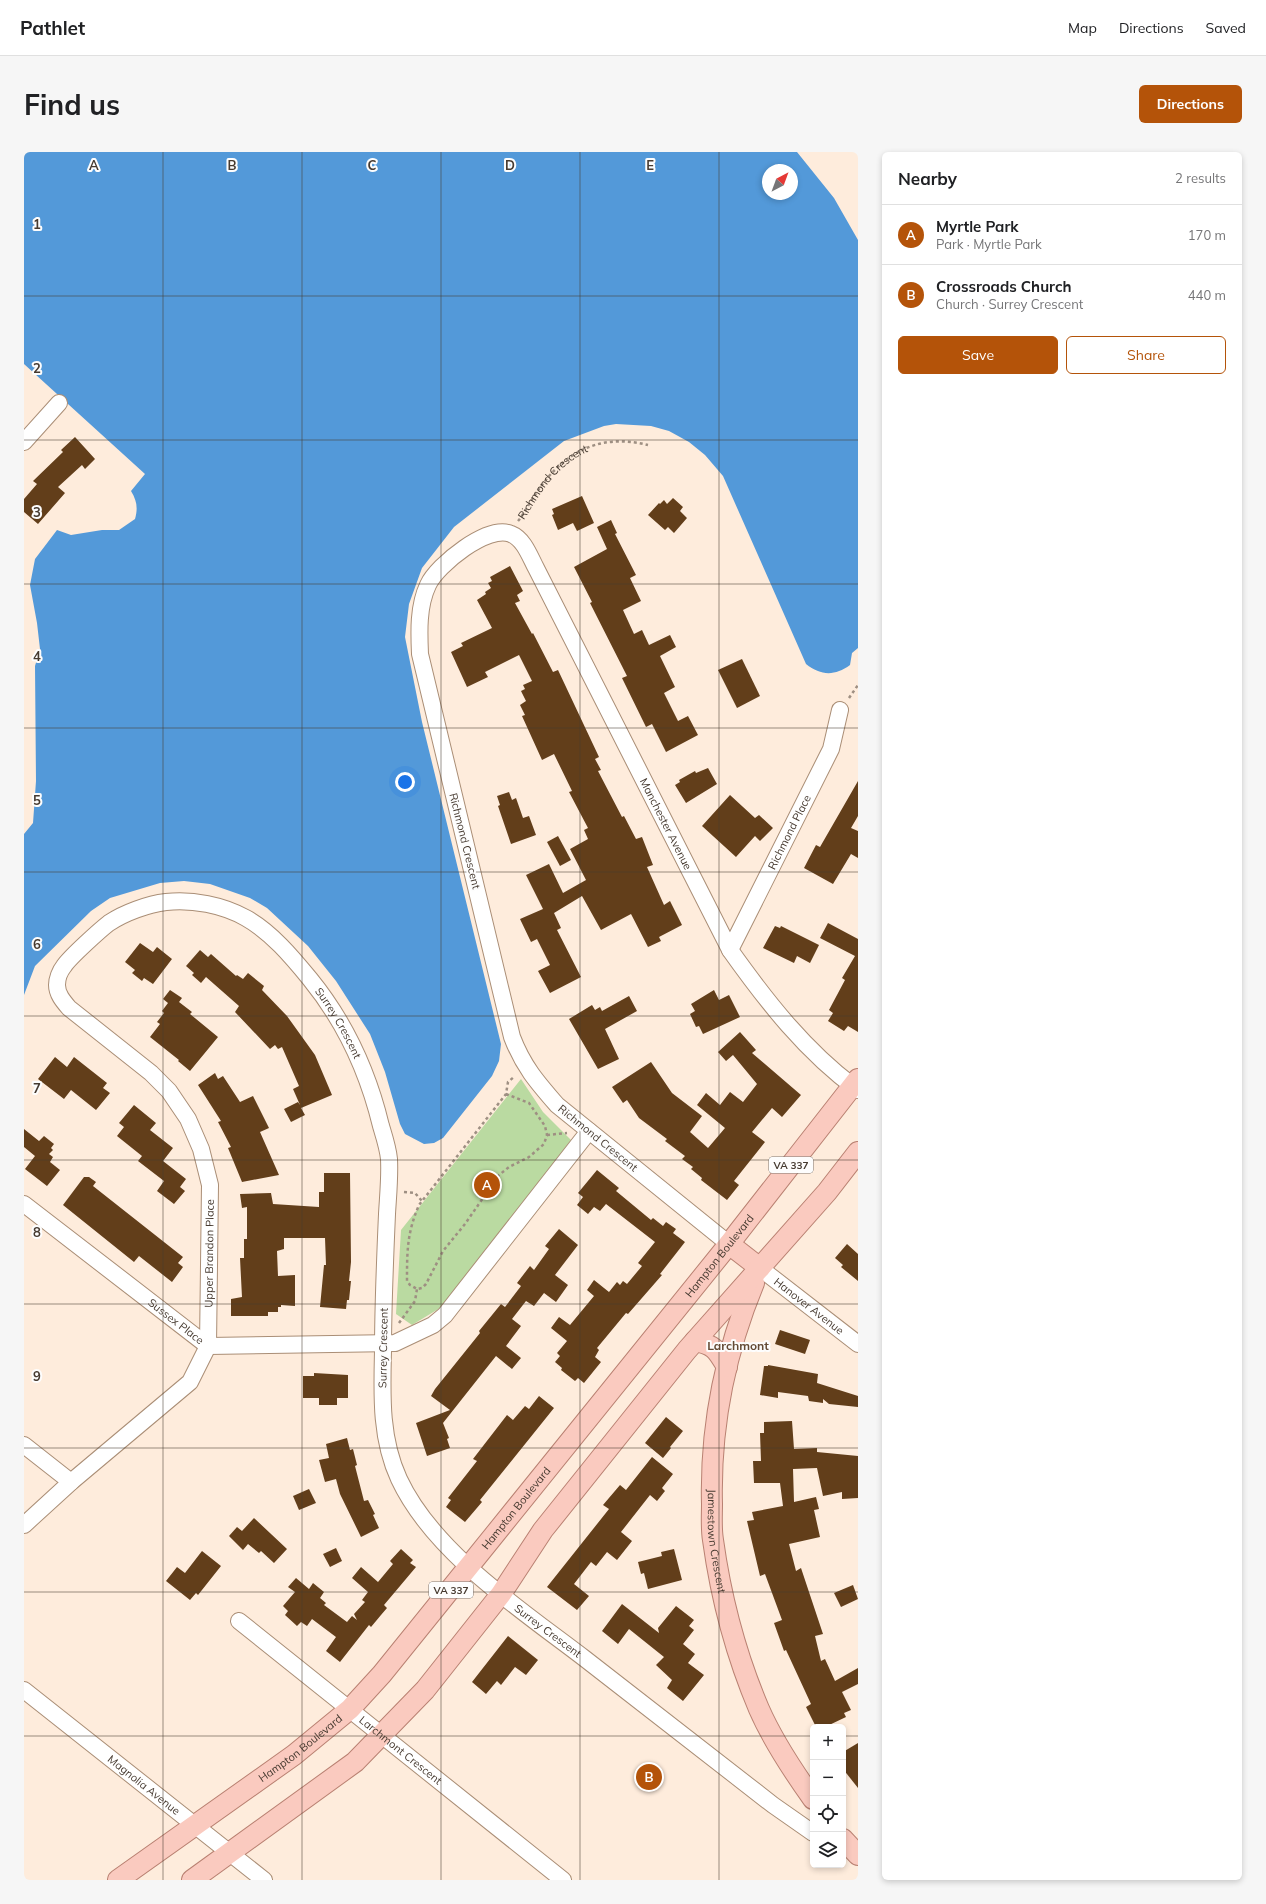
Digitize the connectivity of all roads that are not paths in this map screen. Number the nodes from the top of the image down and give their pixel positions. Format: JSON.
{"nodes":[{"id":1,"x":59,"y":403,"type":"dead end"},
{"id":2,"x":24,"y":442,"type":"edge"},
{"id":3,"x":510,"y":533,"type":"joint"},
{"id":4,"x":840,"y":710,"type":"dead end"},
{"id":5,"x":730,"y":950,"type":"junction"},
{"id":6,"x":65,"y":965,"type":"joint"},
{"id":7,"x":856,"y":1086,"type":"edge"},
{"id":8,"x":589,"y":1132,"type":"junction"},
{"id":9,"x":858,"y":1152,"type":"edge"},
{"id":10,"x":24,"y":1204,"type":"edge"},
{"id":11,"x":729,"y":1244,"type":"junction"},
{"id":12,"x":760,"y":1268,"type":"junction"},
{"id":13,"x":695,"y":1341,"type":"junction"},
{"id":14,"x":383,"y":1344,"type":"junction"},
{"id":15,"x":858,"y":1344,"type":"edge"},
{"id":16,"x":208,"y":1346,"type":"junction"},
{"id":17,"x":726,"y":1367,"type":"junction"},
{"id":18,"x":24,"y":1445,"type":"edge"},
{"id":19,"x":71,"y":1482,"type":"junction"},
{"id":20,"x":24,"y":1525,"type":"edge"},
{"id":21,"x":470,"y":1567,"type":"junction"},
{"id":22,"x":501,"y":1594,"type":"junction"},
{"id":23,"x":238,"y":1621,"type":"dead end"},
{"id":24,"x":24,"y":1690,"type":"edge"},
{"id":25,"x":350,"y":1709,"type":"junction"},
{"id":26,"x":382,"y":1735,"type":"junction"},
{"id":27,"x":810,"y":1796,"type":"edge"},
{"id":28,"x":196,"y":1825,"type":"junction"},
{"id":29,"x":812,"y":1832,"type":"edge"},
{"id":30,"x":846,"y":1842,"type":"edge"},
{"id":31,"x":846,"y":1851,"type":"edge"},
{"id":32,"x":230,"y":1853,"type":"junction"},
{"id":33,"x":858,"y":1855,"type":"edge"},
{"id":34,"x":118,"y":1880,"type":"edge"},
{"id":35,"x":192,"y":1880,"type":"edge"},
{"id":36,"x":264,"y":1880,"type":"edge"},
{"id":37,"x":563,"y":1880,"type":"edge"}],
"edges":[{"from":1,"to":2,"type":"street"},
{"from":3,"to":5,"type":"street","name":"Manchester Avenue"},
{"from":3,"to":8,"type":"street","name":"Richmond Crescent"},
{"from":4,"to":5,"type":"street","name":"Richmond Place"},
{"from":5,"to":7,"type":"street","name":"Manchester Avenue"},
{"from":6,"to":14,"type":"street","name":"Surrey Crescent"},
{"from":6,"to":16,"type":"street","name":"Upper Brandon Place"},
{"from":7,"to":11,"type":"main road","name":"Hampton Boulevard","number":"VA 337"},
{"from":8,"to":11,"type":"street","name":"Richmond Crescent"},
{"from":8,"to":14,"type":"street","name":"Sussex Place"},
{"from":9,"to":12,"type":"main road"},
{"from":10,"to":16,"type":"street","name":"Sussex Place"},
{"from":11,"to":12,"type":"main road","name":"Richmond Crescent"},
{"from":11,"to":21,"type":"main road","name":"Hampton Boulevard","number":"VA 337"},
{"from":12,"to":13,"type":"main road"},
{"from":12,"to":15,"type":"street","name":"Hanover Avenue"},
{"from":12,"to":17,"type":"main road","name":"Jamestown Crescent"},
{"from":13,"to":17,"type":"main road"},
{"from":13,"to":22,"type":"main road"},
{"from":14,"to":16,"type":"street","name":"Sussex Place"},
{"from":14,"to":21,"type":"street","name":"Surrey Crescent"},
{"from":16,"to":19,"type":"street","name":"Upper Brandon Place"},
{"from":17,"to":27,"type":"main road","name":"Jamestown Crescent"},
{"from":18,"to":19,"type":"street"},
{"from":19,"to":20,"type":"street","name":"Upper Brandon Place"},
{"from":21,"to":22,"type":"street","name":"Surrey Crescent"},
{"from":21,"to":25,"type":"main road","name":"Hampton Boulevard","number":"VA 337"},
{"from":22,"to":26,"type":"main road"},
{"from":22,"to":29,"type":"street","name":"Surrey Crescent"},
{"from":23,"to":25,"type":"street","name":"Larchmont Crescent"},
{"from":24,"to":28,"type":"street","name":"Magnolia Avenue"},
{"from":25,"to":26,"type":"street","name":"Larchmont Crescent"},
{"from":25,"to":28,"type":"main road","name":"Hampton Boulevard","number":"VA 337"},
{"from":26,"to":32,"type":"main road"},
{"from":26,"to":37,"type":"street","name":"Larchmont Crescent"},
{"from":28,"to":32,"type":"street","name":"Magnolia Avenue"},
{"from":28,"to":34,"type":"main road","name":"Hampton Boulevard","number":"VA 337"},
{"from":30,"to":33,"type":"main road"},
{"from":31,"to":33,"type":"street"},
{"from":32,"to":35,"type":"main road"},
{"from":32,"to":36,"type":"street","name":"Magnolia Avenue"}]}
